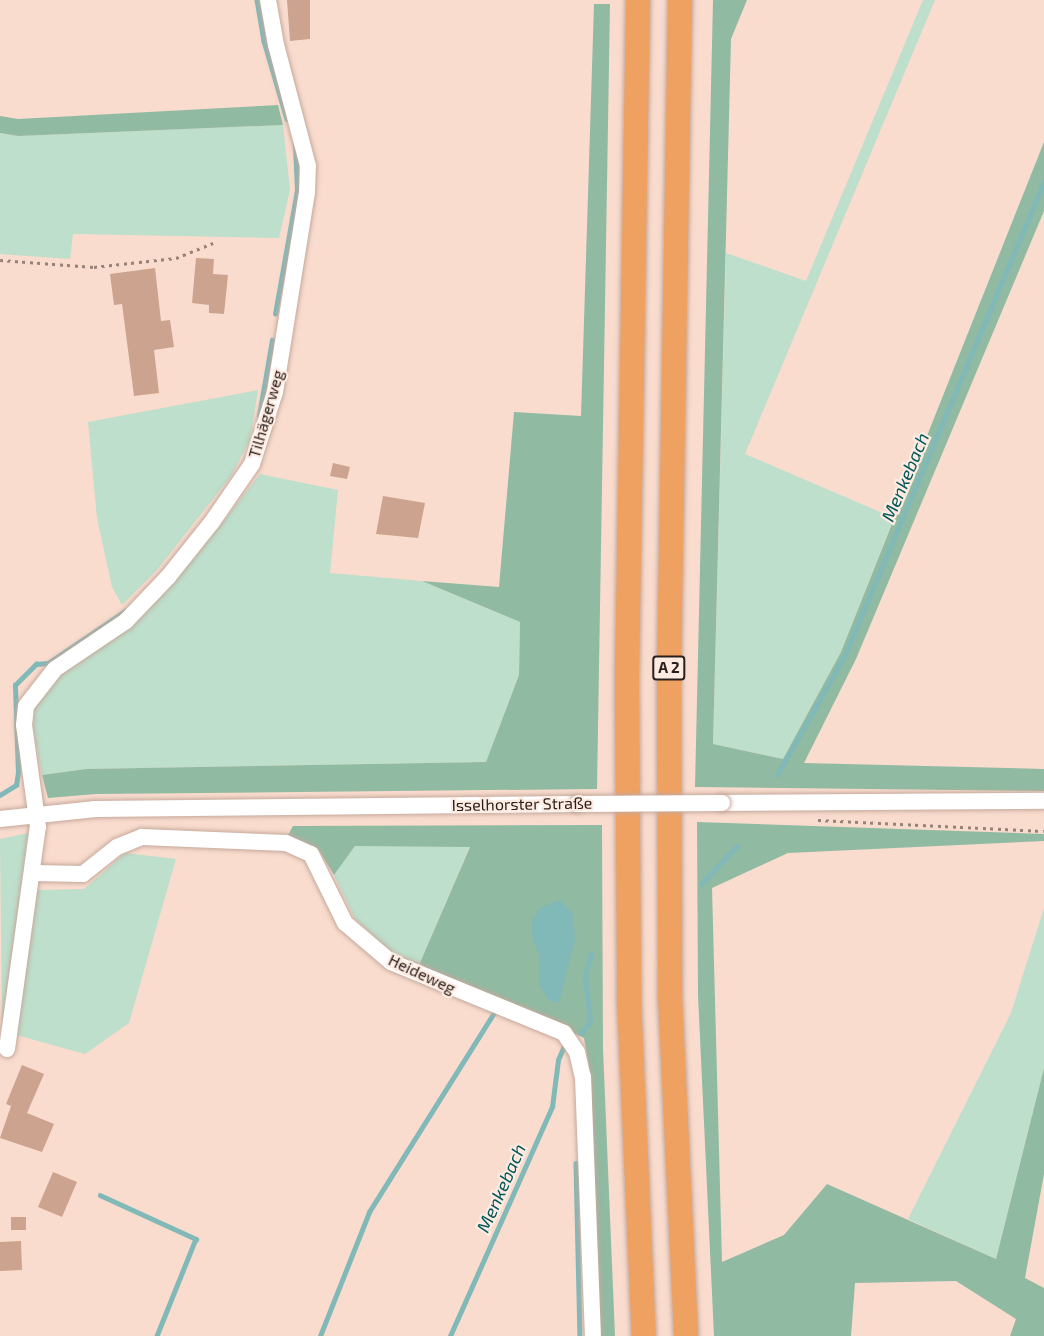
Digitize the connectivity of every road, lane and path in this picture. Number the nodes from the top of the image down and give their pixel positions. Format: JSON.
{"nodes":[{"id":1,"x":268,"y":0,"type":"edge"},
{"id":2,"x":638,"y":0,"type":"edge"},
{"id":3,"x":680,"y":0,"type":"edge"},
{"id":4,"x":213,"y":243,"type":"dead end"},
{"id":5,"x":0,"y":260,"type":"edge"},
{"id":6,"x":1044,"y":801,"type":"edge"},
{"id":7,"x":36,"y":813,"type":"junction"},
{"id":8,"x":0,"y":819,"type":"edge"},
{"id":9,"x":805,"y":819,"type":"dead end"},
{"id":10,"x":1044,"y":831,"type":"edge"},
{"id":11,"x":33,"y":873,"type":"junction"},
{"id":12,"x":7,"y":1049,"type":"dead end"},
{"id":13,"x":593,"y":1336,"type":"edge"},
{"id":14,"x":644,"y":1336,"type":"edge"},
{"id":15,"x":686,"y":1336,"type":"edge"}],
"edges":[{"from":1,"to":7,"type":"street","name":"Tilhägerweg"},
{"from":2,"to":14,"type":"highway","number":"A 2"},
{"from":3,"to":15,"type":"highway","number":"A 2"},
{"from":4,"to":5,"type":"path"},
{"from":6,"to":7,"type":"street","name":"Isselhorster Straße","bridge":true},
{"from":7,"to":8,"type":"street","name":"Isselhorster Straße"},
{"from":7,"to":11,"type":"street"},
{"from":9,"to":10,"type":"path"},
{"from":11,"to":12,"type":"street"},
{"from":11,"to":13,"type":"street","name":"Heideweg"}]}
